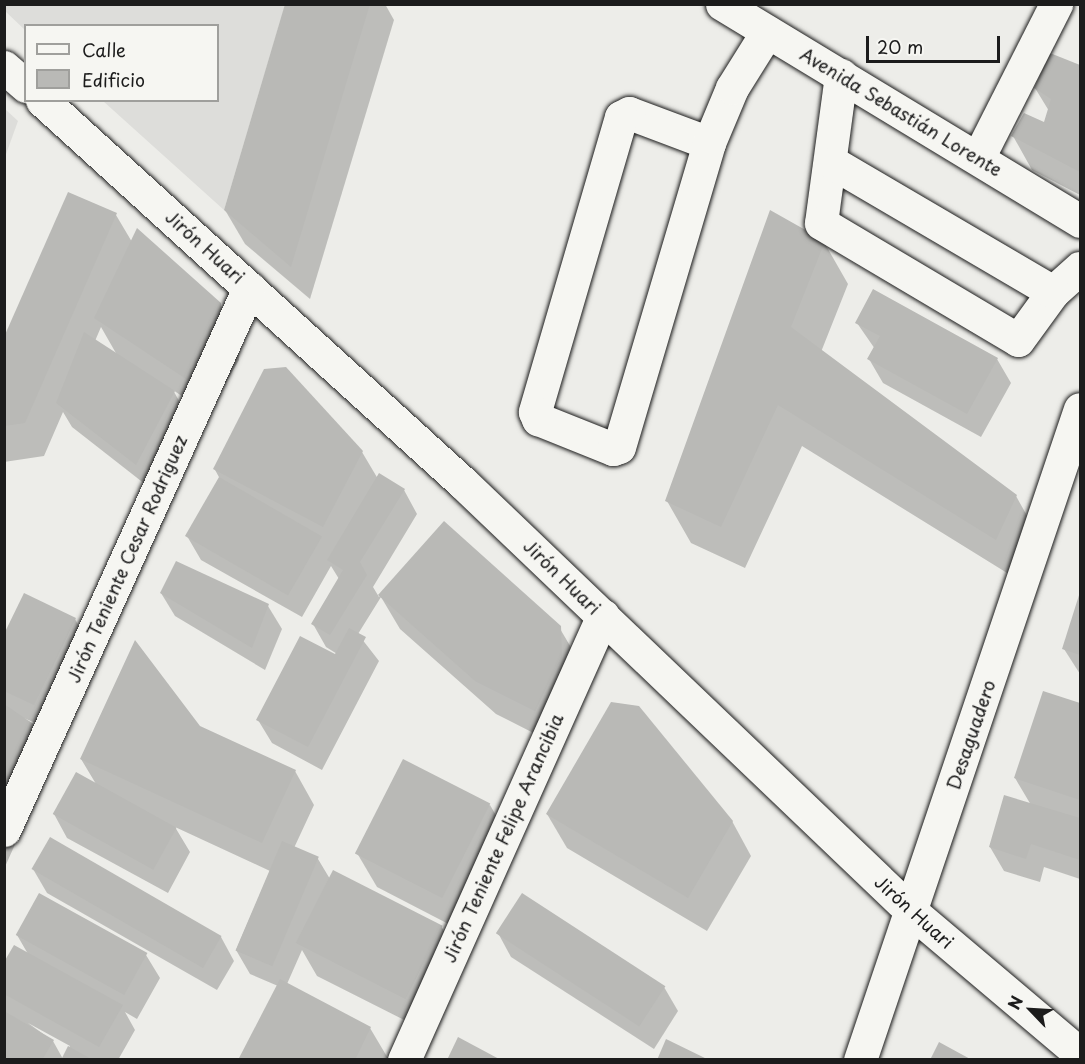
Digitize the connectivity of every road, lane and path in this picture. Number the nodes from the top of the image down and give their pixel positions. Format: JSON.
{"nodes":[{"id":1,"x":722,"y":4,"type":"edge"},
{"id":2,"x":1056,"y":4,"type":"edge"},
{"id":3,"x":767,"y":32,"type":"junction"},
{"id":4,"x":841,"y":75,"type":"junction"},
{"id":5,"x":44,"y":102,"type":"edge"},
{"id":6,"x":709,"y":143,"type":"junction"},
{"id":7,"x":978,"y":158,"type":"junction"},
{"id":8,"x":833,"y":163,"type":"junction"},
{"id":9,"x":1080,"y":220,"type":"edge"},
{"id":10,"x":1080,"y":268,"type":"edge"},
{"id":11,"x":249,"y":288,"type":"junction"},
{"id":12,"x":1053,"y":292,"type":"junction"},
{"id":13,"x":1080,"y":410,"type":"edge"},
{"id":14,"x":603,"y":616,"type":"junction"},
{"id":15,"x":4,"y":830,"type":"edge"},
{"id":16,"x":912,"y":912,"type":"junction"},
{"id":17,"x":1080,"y":1054,"type":"edge"},
{"id":18,"x":404,"y":1059,"type":"edge"},
{"id":19,"x":860,"y":1059,"type":"edge"}],
"edges":[{"from":1,"to":3,"type":"street","name":"Avenida Sebastián Lorente"},
{"from":2,"to":7,"type":"street"},
{"from":3,"to":4,"type":"street","name":"Avenida Sebastián Lorente"},
{"from":3,"to":6,"type":"street"},
{"from":4,"to":7,"type":"street","name":"Avenida Sebastián Lorente"},
{"from":4,"to":8,"type":"street"},
{"from":5,"to":11,"type":"street","name":"Jirón Huari"},
{"from":6,"to":6,"type":"street"},
{"from":7,"to":9,"type":"street","name":"Avenida Sebastián Lorente"},
{"from":8,"to":12,"type":"street"},
{"from":8,"to":12,"type":"street"},
{"from":10,"to":12,"type":"street"},
{"from":11,"to":14,"type":"street","name":"Jirón Huari"},
{"from":11,"to":15,"type":"street","name":"Jirón Teniente Cesar Rodriguez"},
{"from":13,"to":16,"type":"street","name":"Desaguadero"},
{"from":14,"to":16,"type":"street","name":"Jirón Huari"},
{"from":14,"to":18,"type":"street","name":"Jirón Teniente Felipe Arancibia"},
{"from":16,"to":17,"type":"street","name":"Jirón Huari"},
{"from":16,"to":19,"type":"street","name":"Desaguadero"}]}
